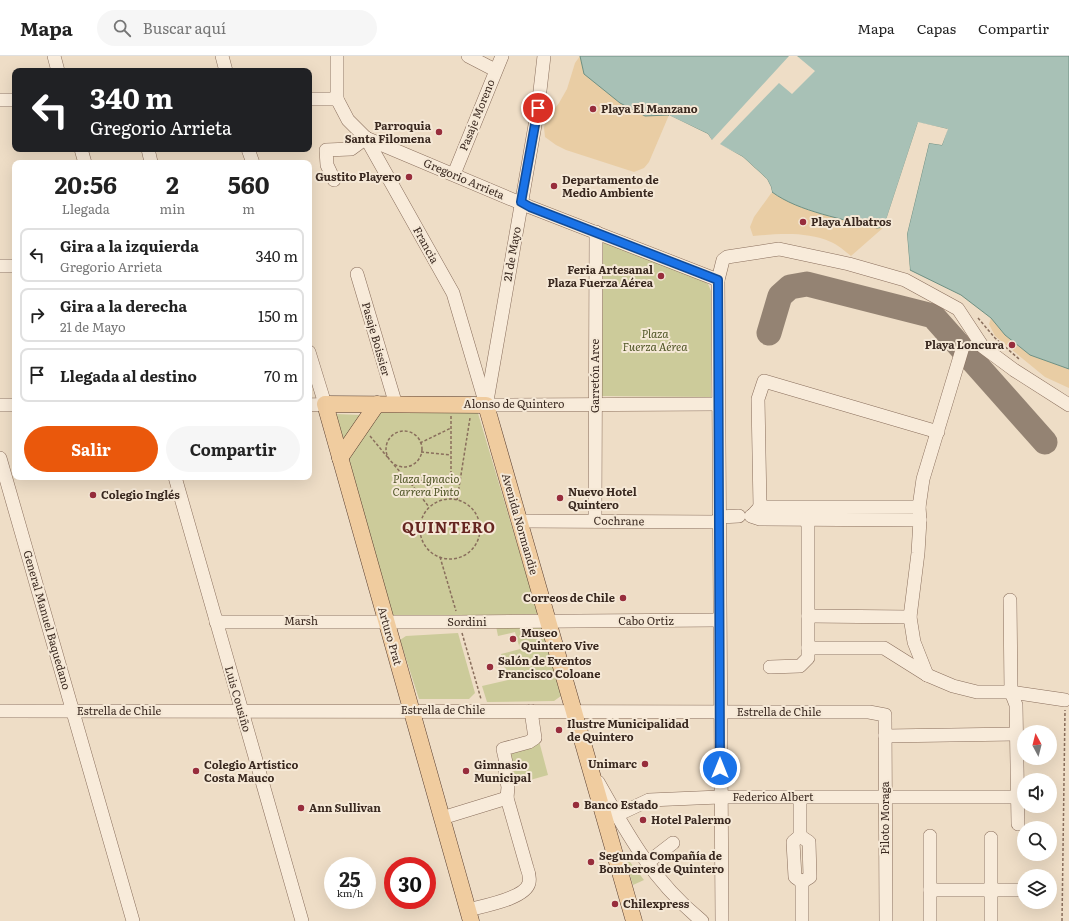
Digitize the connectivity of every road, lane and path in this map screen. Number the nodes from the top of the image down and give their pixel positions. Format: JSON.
{"nodes":[{"id":1,"x":54,"y":56,"type":"edge"},
{"id":2,"x":222,"y":56,"type":"edge"},
{"id":3,"x":337,"y":56,"type":"edge"},
{"id":4,"x":468,"y":56,"type":"edge"},
{"id":5,"x":502,"y":56,"type":"edge"},
{"id":6,"x":544,"y":56,"type":"edge"},
{"id":7,"x":57,"y":68,"type":"edge"},
{"id":8,"x":225,"y":68,"type":"edge"},
{"id":9,"x":495,"y":70,"type":"junction"},
{"id":10,"x":312,"y":99,"type":"edge"},
{"id":11,"x":337,"y":99,"type":"junction"},
{"id":12,"x":0,"y":100,"type":"edge"},
{"id":13,"x":12,"y":100,"type":"edge"},
{"id":14,"x":366,"y":138,"type":"junction"},
{"id":15,"x":454,"y":174,"type":"junction"},
{"id":16,"x":334,"y":180,"type":"dead end"},
{"id":17,"x":521,"y":202,"type":"junction"},
{"id":18,"x":596,"y":232,"type":"junction"},
{"id":19,"x":0,"y":266,"type":"edge"},
{"id":20,"x":12,"y":266,"type":"edge"},
{"id":21,"x":357,"y":274,"type":"dead end"},
{"id":22,"x":718,"y":280,"type":"junction"},
{"id":23,"x":975,"y":314,"type":"dead end"},
{"id":24,"x":962,"y":350,"type":"dead end"},
{"id":25,"x":1024,"y":363,"type":"dead end"},
{"id":26,"x":312,"y":372,"type":"edge"},
{"id":27,"x":317,"y":404,"type":"edge"},
{"id":28,"x":377,"y":404,"type":"junction"},
{"id":29,"x":595,"y":404,"type":"junction"},
{"id":30,"x":718,"y":404,"type":"junction"},
{"id":31,"x":0,"y":405,"type":"edge"},
{"id":32,"x":12,"y":405,"type":"edge"},
{"id":33,"x":396,"y":405,"type":"junction"},
{"id":34,"x":451,"y":405,"type":"junction"},
{"id":35,"x":479,"y":405,"type":"junction"},
{"id":36,"x":1069,"y":405,"type":"edge"},
{"id":37,"x":362,"y":427,"type":"junction"},
{"id":38,"x":451,"y":428,"type":"junction"},
{"id":39,"x":938,"y":432,"type":"junction"},
{"id":40,"x":420,"y":443,"type":"junction"},
{"id":41,"x":421,"y":452,"type":"junction"},
{"id":42,"x":451,"y":455,"type":"junction"},
{"id":43,"x":0,"y":458,"type":"edge"},
{"id":44,"x":340,"y":458,"type":"junction"},
{"id":45,"x":392,"y":463,"type":"junction"},
{"id":46,"x":451,"y":479,"type":"junction"},
{"id":47,"x":176,"y":480,"type":"edge"},
{"id":48,"x":460,"y":483,"type":"junction"},
{"id":49,"x":412,"y":485,"type":"junction"},
{"id":50,"x":451,"y":500,"type":"junction"},
{"id":51,"x":457,"y":500,"type":"junction"},
{"id":52,"x":429,"y":507,"type":"junction"},
{"id":53,"x":750,"y":514,"type":"junction"},
{"id":54,"x":919,"y":514,"type":"junction"},
{"id":55,"x":719,"y":520,"type":"junction"},
{"id":56,"x":806,"y":520,"type":"junction"},
{"id":57,"x":519,"y":521,"type":"junction"},
{"id":58,"x":595,"y":521,"type":"junction"},
{"id":59,"x":1010,"y":600,"type":"dead end"},
{"id":60,"x":808,"y":616,"type":"junction"},
{"id":61,"x":910,"y":617,"type":"junction"},
{"id":62,"x":719,"y":620,"type":"junction"},
{"id":63,"x":386,"y":621,"type":"junction"},
{"id":64,"x":548,"y":621,"type":"junction"},
{"id":65,"x":216,"y":622,"type":"junction"},
{"id":66,"x":808,"y":648,"type":"junction"},
{"id":67,"x":770,"y":667,"type":"dead end"},
{"id":68,"x":928,"y":675,"type":"junction"},
{"id":69,"x":1011,"y":692,"type":"junction"},
{"id":70,"x":1065,"y":700,"type":"joint"},
{"id":71,"x":411,"y":710,"type":"junction"},
{"id":72,"x":0,"y":711,"type":"edge"},
{"id":73,"x":73,"y":711,"type":"junction"},
{"id":74,"x":242,"y":711,"type":"junction"},
{"id":75,"x":531,"y":711,"type":"junction"},
{"id":76,"x":574,"y":711,"type":"junction"},
{"id":77,"x":720,"y":711,"type":"junction"},
{"id":78,"x":885,"y":715,"type":"joint"},
{"id":79,"x":1016,"y":734,"type":"junction"},
{"id":80,"x":885,"y":736,"type":"junction"},
{"id":81,"x":591,"y":770,"type":"junction"},
{"id":82,"x":720,"y":797,"type":"junction"},
{"id":83,"x":885,"y":797,"type":"junction"},
{"id":84,"x":507,"y":798,"type":"junction"},
{"id":85,"x":800,"y":798,"type":"junction"},
{"id":86,"x":1017,"y":798,"type":"joint"},
{"id":87,"x":617,"y":814,"type":"junction"},
{"id":88,"x":442,"y":818,"type":"junction"},
{"id":89,"x":930,"y":836,"type":"dead end"},
{"id":90,"x":991,"y":838,"type":"dead end"},
{"id":91,"x":673,"y":844,"type":"dead end"},
{"id":92,"x":647,"y":863,"type":"junction"},
{"id":93,"x":930,"y":890,"type":"junction"},
{"id":94,"x":991,"y":890,"type":"junction"},
{"id":95,"x":1017,"y":890,"type":"dead end"},
{"id":96,"x":469,"y":916,"type":"edge"},
{"id":97,"x":700,"y":919,"type":"edge"},
{"id":98,"x":133,"y":921,"type":"edge"},
{"id":99,"x":302,"y":921,"type":"edge"},
{"id":100,"x":634,"y":921,"type":"edge"},
{"id":101,"x":721,"y":921,"type":"edge"},
{"id":102,"x":802,"y":921,"type":"edge"},
{"id":103,"x":886,"y":921,"type":"edge"},
{"id":104,"x":930,"y":921,"type":"edge"},
{"id":105,"x":991,"y":921,"type":"edge"},
{"id":106,"x":1062,"y":921,"type":"edge"}],
"edges":[{"from":1,"to":7,"type":"street"},
{"from":2,"to":8,"type":"street"},
{"from":3,"to":11,"type":"street"},
{"from":4,"to":9,"type":"street"},
{"from":5,"to":9,"type":"street","name":"Pasaje Moreno"},
{"from":6,"to":17,"type":"street","name":"21 de Mayo"},
{"from":9,"to":15,"type":"street","name":"Pasaje Moreno"},
{"from":10,"to":11,"type":"street"},
{"from":11,"to":14,"type":"street","name":"Francia"},
{"from":12,"to":13,"type":"street"},
{"from":14,"to":15,"type":"street","name":"Gregorio Arrieta"},
{"from":14,"to":16,"type":"street"},
{"from":14,"to":35,"type":"street","name":"Francia"},
{"from":15,"to":17,"type":"street","name":"Gregorio Arrieta"},
{"from":17,"to":18,"type":"street","name":"Gregorio Arrieta"},
{"from":17,"to":35,"type":"street","name":"21 de Mayo"},
{"from":18,"to":22,"type":"street","name":"Gregorio Arrieta"},
{"from":18,"to":29,"type":"street","name":"Garretón Arce"},
{"from":19,"to":20,"type":"street"},
{"from":21,"to":33,"type":"street","name":"Pasaje Boissier"},
{"from":22,"to":30,"type":"street"},
{"from":22,"to":36,"type":"street"},
{"from":23,"to":25,"type":"path"},
{"from":24,"to":39,"type":"street"},
{"from":26,"to":27,"type":"street","name":"Arturo Prat"},
{"from":27,"to":28,"type":"main road","name":"Alonso de Quintero"},
{"from":27,"to":44,"type":"main road","name":"Arturo Prat"},
{"from":28,"to":33,"type":"main road","name":"Alonso de Quintero"},
{"from":28,"to":37,"type":"main road"},
{"from":29,"to":30,"type":"street","name":"Alonso de Quintero"},
{"from":29,"to":35,"type":"street","name":"Alonso de Quintero"},
{"from":29,"to":58,"type":"street","name":"Garretón Arce"},
{"from":30,"to":55,"type":"street"},
{"from":31,"to":32,"type":"street"},
{"from":33,"to":34,"type":"main road","name":"Alonso de Quintero"},
{"from":34,"to":35,"type":"main road","name":"Alonso de Quintero"},
{"from":34,"to":38,"type":"path"},
{"from":35,"to":48,"type":"path"},
{"from":35,"to":57,"type":"main road","name":"Avenida Normandie"},
{"from":37,"to":44,"type":"main road"},
{"from":37,"to":45,"type":"path"},
{"from":38,"to":40,"type":"path"},
{"from":38,"to":42,"type":"path"},
{"from":39,"to":53,"type":"street"},
{"from":39,"to":54,"type":"street"},
{"from":40,"to":41,"type":"path"},
{"from":40,"to":45,"type":"path"},
{"from":41,"to":42,"type":"path"},
{"from":41,"to":45,"type":"path"},
{"from":42,"to":46,"type":"path"},
{"from":43,"to":73,"type":"street","name":"General Manuel Baquedano"},
{"from":44,"to":63,"type":"main road","name":"Arturo Prat"},
{"from":45,"to":49,"type":"path"},
{"from":46,"to":48,"type":"path"},
{"from":46,"to":49,"type":"path"},
{"from":46,"to":50,"type":"path"},
{"from":47,"to":65,"type":"street","name":"Luis Cousiño"},
{"from":48,"to":51,"type":"path"},
{"from":49,"to":52,"type":"path"},
{"from":50,"to":51,"type":"path"},
{"from":50,"to":52,"type":"path"},
{"from":51,"to":52,"type":"path"},
{"from":53,"to":54,"type":"street"},
{"from":53,"to":55,"type":"street","name":"Cochrane"},
{"from":53,"to":56,"type":"street"},
{"from":54,"to":56,"type":"street"},
{"from":54,"to":61,"type":"street"},
{"from":55,"to":58,"type":"street","name":"Cochrane"},
{"from":55,"to":62,"type":"street"},
{"from":56,"to":60,"type":"street"},
{"from":57,"to":58,"type":"street","name":"Cochrane"},
{"from":57,"to":64,"type":"main road","name":"Avenida Normandie"},
{"from":59,"to":69,"type":"street"},
{"from":60,"to":61,"type":"street"},
{"from":60,"to":66,"type":"street"},
{"from":61,"to":68,"type":"street"},
{"from":62,"to":64,"type":"street","name":"Cabo Ortiz"},
{"from":62,"to":77,"type":"street"},
{"from":63,"to":64,"type":"street","name":"Sordini"},
{"from":63,"to":65,"type":"street","name":"Marsh"},
{"from":63,"to":71,"type":"main road","name":"Arturo Prat"},
{"from":64,"to":76,"type":"main road","name":"Avenida Normandie"},
{"from":65,"to":74,"type":"street","name":"Luis Cousiño"},
{"from":66,"to":67,"type":"street"},
{"from":66,"to":68,"type":"street"},
{"from":68,"to":69,"type":"street"},
{"from":69,"to":70,"type":"street"},
{"from":69,"to":79,"type":"street"},
{"from":70,"to":106,"type":"path"},
{"from":71,"to":74,"type":"street","name":"Estrella de Chile"},
{"from":71,"to":75,"type":"street","name":"Estrella de Chile"},
{"from":71,"to":88,"type":"main road","name":"Arturo Prat"},
{"from":72,"to":73,"type":"street","name":"Estrella de Chile"},
{"from":73,"to":74,"type":"street","name":"Estrella de Chile"},
{"from":73,"to":98,"type":"street","name":"General Manuel Baquedano"},
{"from":74,"to":99,"type":"street","name":"Luis Cousiño"},
{"from":75,"to":76,"type":"street","name":"Estrella de Chile"},
{"from":75,"to":84,"type":"street"},
{"from":76,"to":77,"type":"street","name":"Estrella de Chile"},
{"from":76,"to":81,"type":"main road","name":"Avenida Normandie"},
{"from":77,"to":78,"type":"street","name":"Estrella de Chile"},
{"from":77,"to":82,"type":"street"},
{"from":78,"to":80,"type":"street","name":"Piloto Moraga"},
{"from":79,"to":80,"type":"street"},
{"from":79,"to":86,"type":"street"},
{"from":80,"to":83,"type":"street","name":"Piloto Moraga"},
{"from":81,"to":87,"type":"street"},
{"from":81,"to":100,"type":"main road","name":"Avenida Normandie"},
{"from":82,"to":85,"type":"street","name":"Federico Albert"},
{"from":82,"to":87,"type":"street","name":"Federico Albert"},
{"from":82,"to":101,"type":"street"},
{"from":83,"to":85,"type":"street","name":"Federico Albert"},
{"from":83,"to":86,"type":"street","name":"Federico Albert"},
{"from":83,"to":103,"type":"street","name":"Piloto Moraga"},
{"from":84,"to":88,"type":"street"},
{"from":84,"to":96,"type":"street"},
{"from":85,"to":102,"type":"street"},
{"from":87,"to":92,"type":"street"},
{"from":88,"to":96,"type":"main road","name":"Arturo Prat"},
{"from":89,"to":93,"type":"street"},
{"from":90,"to":94,"type":"street"},
{"from":91,"to":92,"type":"street"},
{"from":92,"to":97,"type":"street"},
{"from":93,"to":94,"type":"street"},
{"from":93,"to":104,"type":"street"},
{"from":94,"to":95,"type":"street"},
{"from":94,"to":105,"type":"street"},
{"from":97,"to":101,"type":"street"}]}
